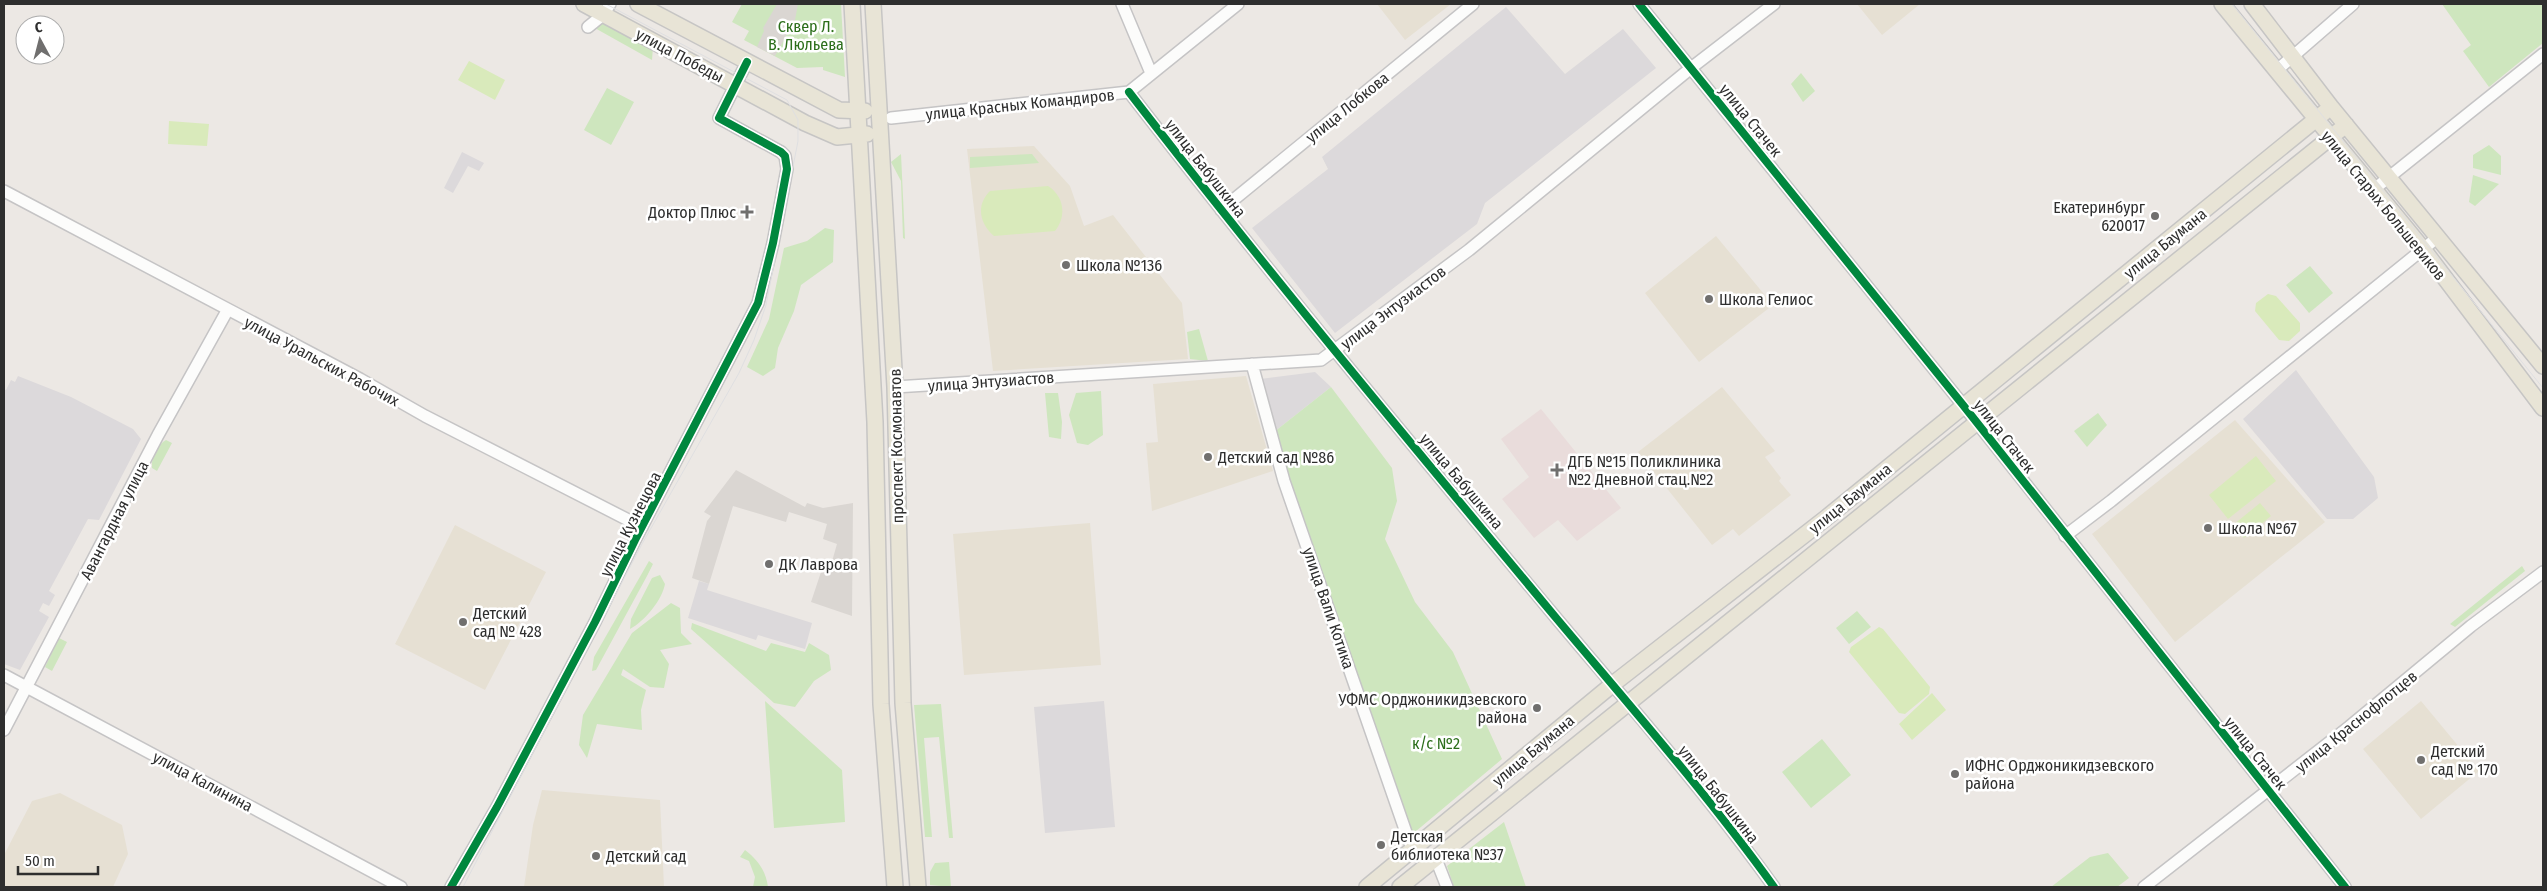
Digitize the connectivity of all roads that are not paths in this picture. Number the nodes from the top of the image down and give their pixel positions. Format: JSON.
{"nodes":[{"id":1,"x":584,"y":4,"type":"edge"},
{"id":2,"x":638,"y":4,"type":"edge"},
{"id":3,"x":852,"y":4,"type":"edge"},
{"id":4,"x":873,"y":4,"type":"edge"},
{"id":5,"x":1122,"y":4,"type":"edge"},
{"id":6,"x":1238,"y":4,"type":"edge"},
{"id":7,"x":1473,"y":4,"type":"edge"},
{"id":8,"x":1640,"y":4,"type":"edge"},
{"id":9,"x":1774,"y":4,"type":"edge"},
{"id":10,"x":2222,"y":4,"type":"edge"},
{"id":11,"x":2252,"y":4,"type":"edge"},
{"id":12,"x":2353,"y":4,"type":"edge"},
{"id":13,"x":607,"y":9,"type":"edge"},
{"id":14,"x":588,"y":27,"type":"dead end"},
{"id":15,"x":2543,"y":54,"type":"edge"},
{"id":16,"x":2294,"y":56,"type":"junction"},
{"id":17,"x":747,"y":62,"type":"junction"},
{"id":18,"x":1691,"y":68,"type":"junction"},
{"id":19,"x":2276,"y":71,"type":"junction"},
{"id":20,"x":1152,"y":73,"type":"junction"},
{"id":21,"x":736,"y":85,"type":"junction"},
{"id":22,"x":1129,"y":92,"type":"junction"},
{"id":23,"x":2331,"y":107,"type":"junction"},
{"id":24,"x":857,"y":112,"type":"junction"},
{"id":25,"x":885,"y":114,"type":"junction"},
{"id":26,"x":2316,"y":120,"type":"junction"},
{"id":27,"x":2346,"y":124,"type":"junction"},
{"id":28,"x":880,"y":133,"type":"junction"},
{"id":29,"x":858,"y":136,"type":"junction"},
{"id":30,"x":2330,"y":138,"type":"junction"},
{"id":31,"x":2389,"y":177,"type":"junction"},
{"id":32,"x":2373,"y":190,"type":"junction"},
{"id":33,"x":4,"y":191,"type":"edge"},
{"id":34,"x":1221,"y":210,"type":"junction"},
{"id":35,"x":2438,"y":237,"type":"junction"},
{"id":36,"x":2423,"y":249,"type":"junction"},
{"id":37,"x":227,"y":311,"type":"junction"},
{"id":38,"x":1336,"y":350,"type":"junction"},
{"id":39,"x":1252,"y":364,"type":"junction"},
{"id":40,"x":2543,"y":366,"type":"edge"},
{"id":41,"x":895,"y":387,"type":"junction"},
{"id":42,"x":1963,"y":405,"type":"junction"},
{"id":43,"x":2543,"y":408,"type":"edge"},
{"id":44,"x":1977,"y":422,"type":"junction"},
{"id":45,"x":642,"y":527,"type":"junction"},
{"id":46,"x":2065,"y":536,"type":"junction"},
{"id":47,"x":2543,"y":572,"type":"edge"},
{"id":48,"x":4,"y":675,"type":"edge"},
{"id":49,"x":1613,"y":684,"type":"junction"},
{"id":50,"x":27,"y":687,"type":"junction"},
{"id":51,"x":1630,"y":704,"type":"junction"},
{"id":52,"x":4,"y":730,"type":"edge"},
{"id":53,"x":2268,"y":791,"type":"junction"},
{"id":54,"x":1414,"y":849,"type":"junction"},
{"id":55,"x":1436,"y":859,"type":"junction"},
{"id":56,"x":402,"y":887,"type":"edge"},
{"id":57,"x":451,"y":887,"type":"edge"},
{"id":58,"x":895,"y":887,"type":"edge"},
{"id":59,"x":918,"y":887,"type":"edge"},
{"id":60,"x":1367,"y":887,"type":"edge"},
{"id":61,"x":1400,"y":887,"type":"edge"},
{"id":62,"x":1447,"y":887,"type":"edge"},
{"id":63,"x":1774,"y":887,"type":"edge"},
{"id":64,"x":2144,"y":887,"type":"edge"},
{"id":65,"x":2345,"y":887,"type":"edge"}],
"edges":[{"from":1,"to":13,"type":"main road","name":"улица Победы"},
{"from":2,"to":17,"type":"main road","name":"улица Победы"},
{"from":3,"to":24,"type":"main road","name":"проспект Космонавтов"},
{"from":4,"to":25,"type":"main road","name":"проспект Космонавтов"},
{"from":5,"to":20,"type":"street"},
{"from":6,"to":20,"type":"street","name":"улица Красных Командиров"},
{"from":7,"to":34,"type":"street","name":"улица Лобкова"},
{"from":8,"to":18,"type":"street","name":"улица Стачек"},
{"from":9,"to":18,"type":"street","name":"улица Энтузиастов"},
{"from":10,"to":19,"type":"main road","name":"улица Старых Большевиков"},
{"from":11,"to":16,"type":"main road","name":"улица Старых Большевиков"},
{"from":12,"to":16,"type":"street"},
{"from":13,"to":14,"type":"street"},
{"from":13,"to":21,"type":"main road","name":"улица Победы"},
{"from":15,"to":31,"type":"street"},
{"from":16,"to":19,"type":"street"},
{"from":16,"to":23,"type":"main road","name":"улица Старых Большевиков"},
{"from":17,"to":21,"type":"street"},
{"from":17,"to":24,"type":"main road","name":"улица Победы"},
{"from":18,"to":38,"type":"street","name":"улица Энтузиастов"},
{"from":18,"to":42,"type":"street","name":"улица Стачек"},
{"from":19,"to":26,"type":"main road","name":"улица Старых Большевиков"},
{"from":20,"to":22,"type":"street","name":"улица Красных Командиров"},
{"from":21,"to":29,"type":"main road","name":"улица Победы"},
{"from":21,"to":45,"type":"street","name":"улица Кузнецова"},
{"from":22,"to":25,"type":"street","name":"улица Красных Командиров"},
{"from":22,"to":34,"type":"street","name":"улица Бабушкина"},
{"from":23,"to":26,"type":"main road","name":"улица Баумана"},
{"from":23,"to":27,"type":"main road","name":"улица Старых Большевиков"},
{"from":24,"to":25,"type":"main road","name":"улица Победы"},
{"from":24,"to":29,"type":"main road","name":"проспект Космонавтов"},
{"from":25,"to":28,"type":"main road","name":"проспект Космонавтов"},
{"from":26,"to":30,"type":"main road","name":"улица Старых Большевиков"},
{"from":26,"to":42,"type":"main road","name":"улица Баумана"},
{"from":27,"to":30,"type":"main road","name":"улица Баумана"},
{"from":27,"to":31,"type":"main road","name":"улица Старых Большевиков"},
{"from":28,"to":29,"type":"main road","name":"улица Победы"},
{"from":28,"to":41,"type":"main road","name":"проспект Космонавтов"},
{"from":29,"to":58,"type":"main road","name":"проспект Космонавтов"},
{"from":30,"to":32,"type":"main road","name":"улица Старых Большевиков"},
{"from":30,"to":44,"type":"main road","name":"улица Баумана"},
{"from":31,"to":32,"type":"street"},
{"from":31,"to":35,"type":"main road","name":"улица Старых Большевиков"},
{"from":32,"to":36,"type":"main road","name":"улица Старых Большевиков"},
{"from":33,"to":37,"type":"street","name":"улица Уральских Рабочих"},
{"from":34,"to":38,"type":"street","name":"улица Бабушкина"},
{"from":35,"to":36,"type":"street"},
{"from":35,"to":40,"type":"main road","name":"улица Старых Большевиков"},
{"from":36,"to":43,"type":"main road","name":"улица Старых Большевиков"},
{"from":36,"to":46,"type":"street"},
{"from":37,"to":45,"type":"street","name":"улица Уральских Рабочих"},
{"from":37,"to":50,"type":"street","name":"Авангардная улица"},
{"from":38,"to":39,"type":"street","name":"улица Энтузиастов"},
{"from":38,"to":49,"type":"street","name":"улица Бабушкина"},
{"from":39,"to":41,"type":"street","name":"улица Энтузиастов"},
{"from":39,"to":54,"type":"street","name":"улица Вали Котика"},
{"from":41,"to":59,"type":"main road","name":"проспект Космонавтов"},
{"from":42,"to":44,"type":"street","name":"улица Стачек"},
{"from":42,"to":49,"type":"main road","name":"улица Баумана"},
{"from":44,"to":46,"type":"street","name":"улица Стачек"},
{"from":44,"to":51,"type":"main road","name":"улица Баумана"},
{"from":45,"to":57,"type":"street","name":"улица Кузнецова"},
{"from":46,"to":53,"type":"street","name":"улица Стачек"},
{"from":47,"to":53,"type":"street","name":"улица Краснофлотцев"},
{"from":48,"to":50,"type":"street","name":"улица Калинина"},
{"from":49,"to":51,"type":"street","name":"улица Бабушкина"},
{"from":49,"to":54,"type":"main road","name":"улица Баумана"},
{"from":50,"to":52,"type":"street","name":"Авангардная улица"},
{"from":50,"to":56,"type":"street","name":"улица Калинина"},
{"from":51,"to":55,"type":"main road","name":"улица Баумана"},
{"from":51,"to":63,"type":"street","name":"улица Бабушкина"},
{"from":53,"to":64,"type":"street","name":"улица Краснофлотцев"},
{"from":53,"to":65,"type":"street","name":"улица Стачек"},
{"from":54,"to":60,"type":"main road","name":"улица Баумана"},
{"from":55,"to":61,"type":"main road","name":"улица Баумана"},
{"from":55,"to":62,"type":"street"}]}
